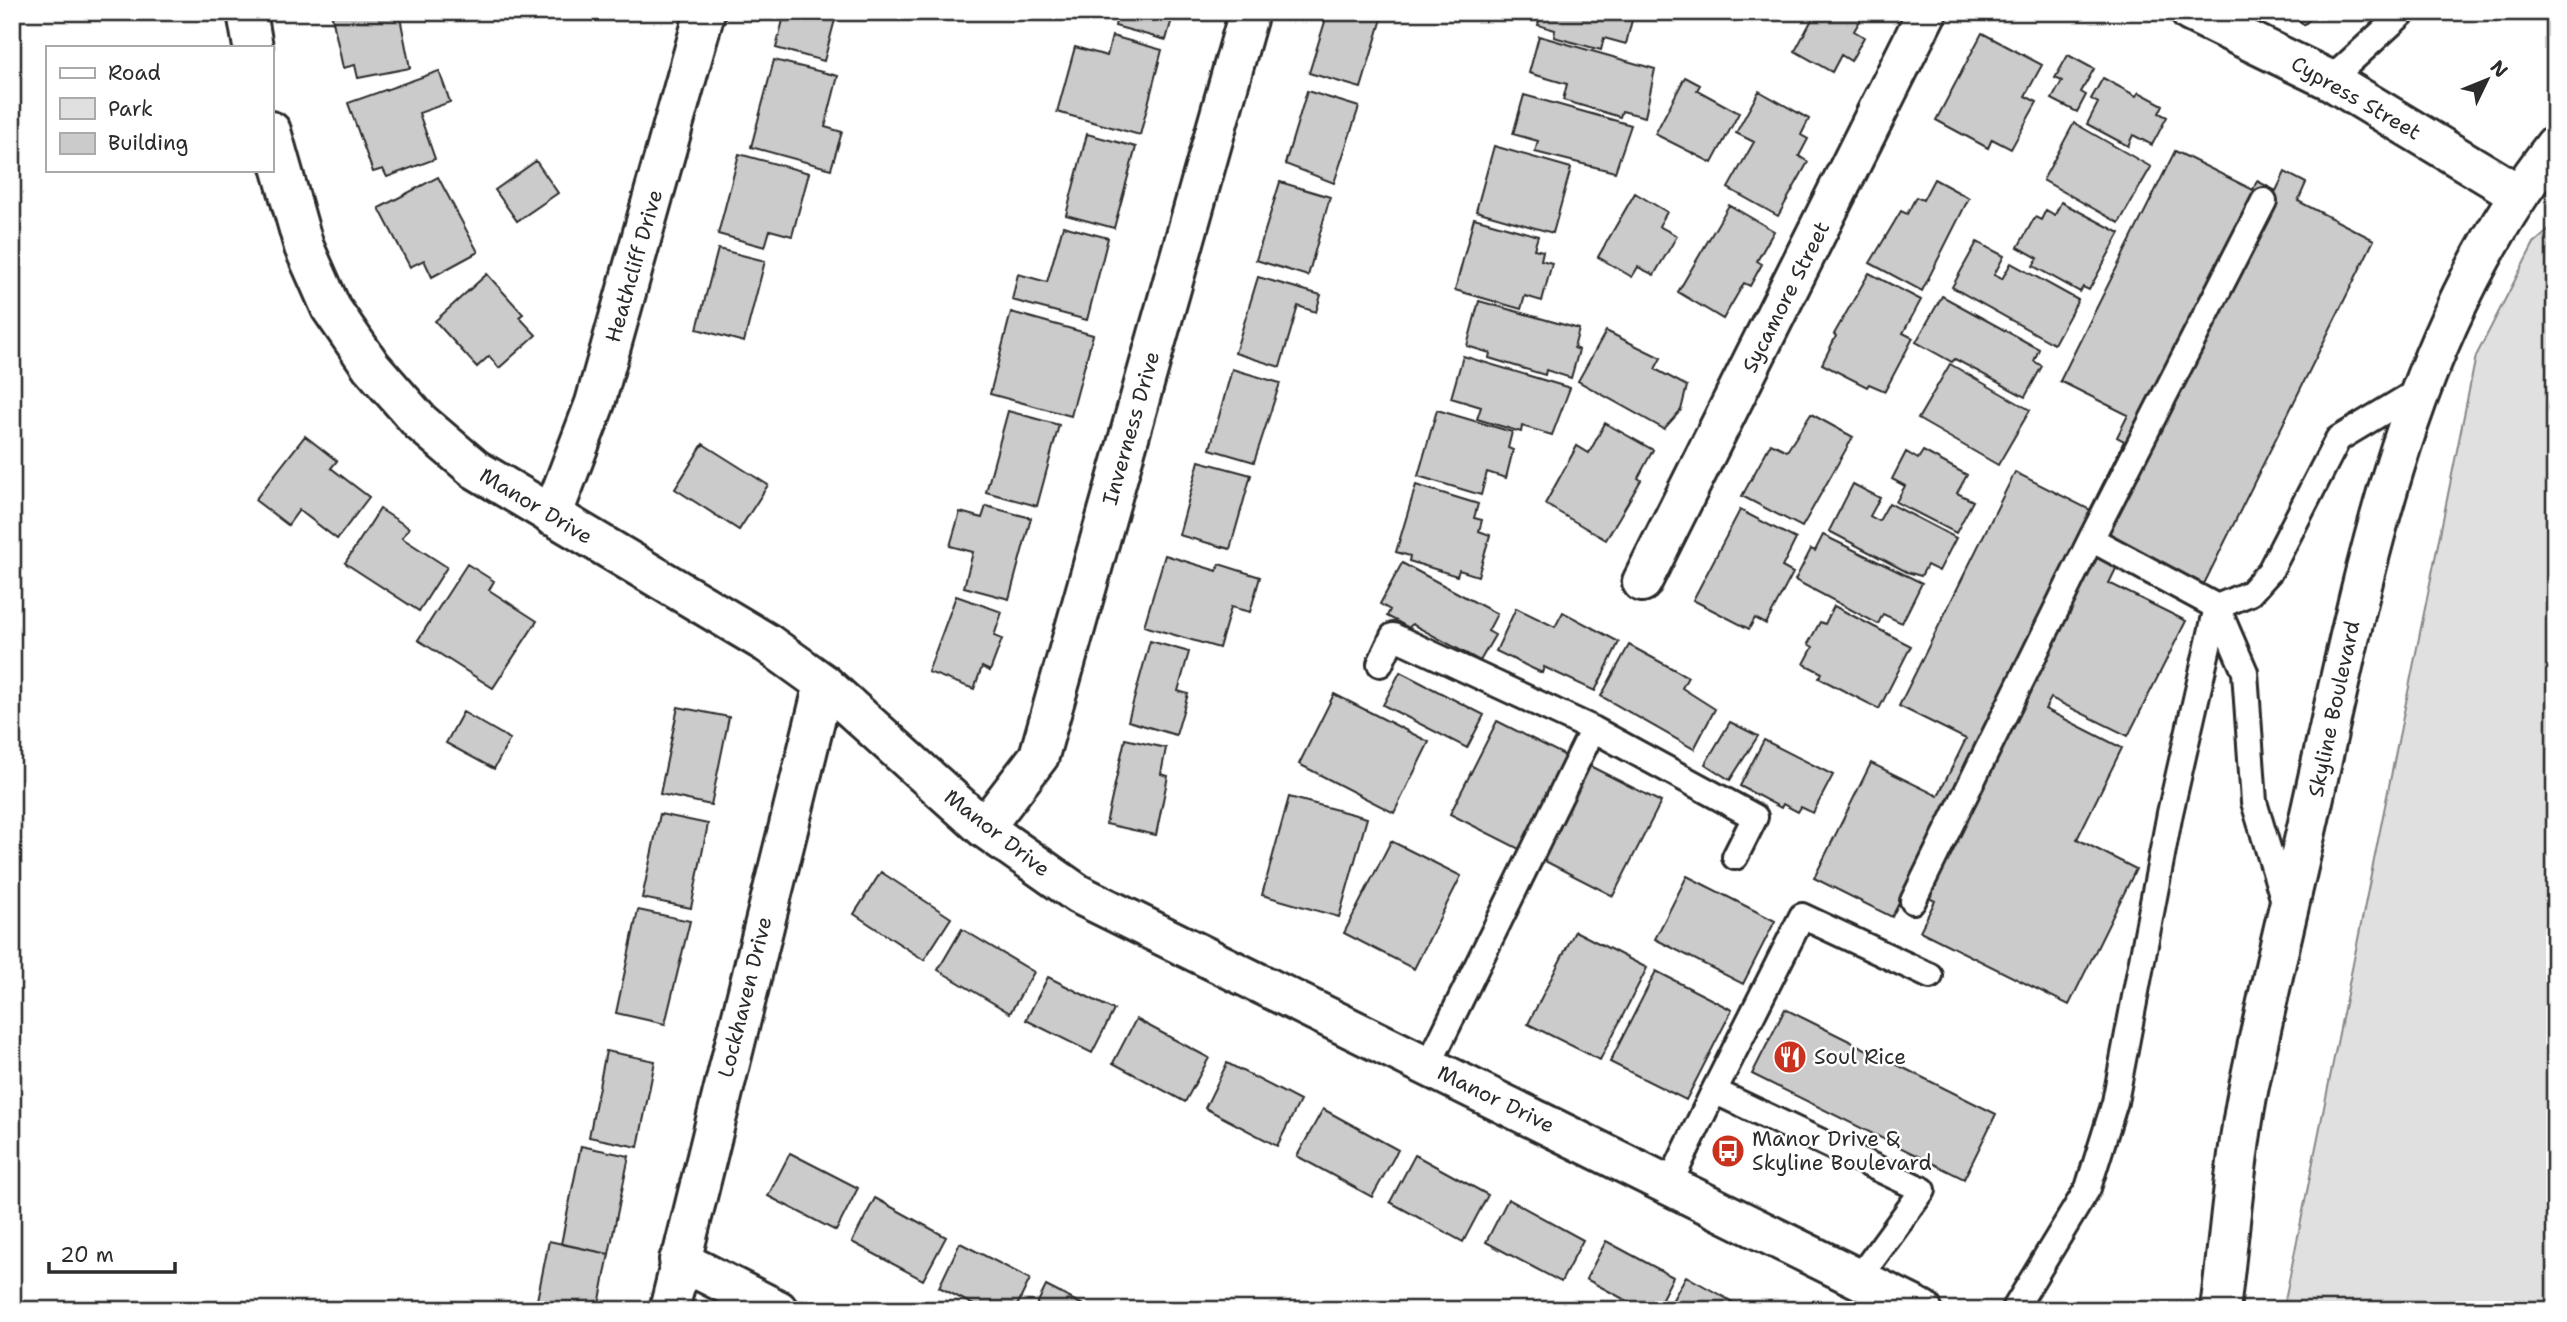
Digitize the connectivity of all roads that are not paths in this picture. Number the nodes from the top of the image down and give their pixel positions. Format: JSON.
{"nodes":[{"id":1,"x":247,"y":12,"type":"edge"},
{"id":2,"x":705,"y":12,"type":"edge"},
{"id":3,"x":1249,"y":12,"type":"edge"},
{"id":4,"x":1927,"y":12,"type":"edge"},
{"id":5,"x":2190,"y":12,"type":"edge"},
{"id":6,"x":2404,"y":12,"type":"edge"},
{"id":7,"x":253,"y":46,"type":"edge"},
{"id":8,"x":2330,"y":80,"type":"junction"},
{"id":9,"x":273,"y":139,"type":"edge"},
{"id":10,"x":2555,"y":145,"type":"edge"},
{"id":11,"x":2517,"y":193,"type":"junction"},
{"id":12,"x":2263,"y":201,"type":"dead end"},
{"id":13,"x":2421,"y":389,"type":"junction"},
{"id":14,"x":552,"y":516,"type":"junction"},
{"id":15,"x":2091,"y":540,"type":"junction"},
{"id":16,"x":1642,"y":582,"type":"dead end"},
{"id":17,"x":2217,"y":607,"type":"junction"},
{"id":18,"x":1380,"y":664,"type":"dead end"},
{"id":19,"x":824,"y":684,"type":"junction"},
{"id":20,"x":1593,"y":729,"type":"junction"},
{"id":21,"x":984,"y":828,"type":"junction"},
{"id":22,"x":1735,"y":857,"type":"dead end"},
{"id":23,"x":1913,"y":901,"type":"dead end"},
{"id":24,"x":2288,"y":915,"type":"junction"},
{"id":25,"x":1930,"y":976,"type":"dead end"},
{"id":26,"x":1428,"y":1066,"type":"junction"},
{"id":27,"x":1714,"y":1091,"type":"junction"},
{"id":28,"x":1669,"y":1185,"type":"junction"},
{"id":29,"x":679,"y":1261,"type":"junction"},
{"id":30,"x":1858,"y":1279,"type":"junction"},
{"id":31,"x":669,"y":1310,"type":"edge"},
{"id":32,"x":778,"y":1310,"type":"edge"},
{"id":33,"x":1922,"y":1310,"type":"edge"},
{"id":34,"x":2014,"y":1310,"type":"edge"},
{"id":35,"x":2220,"y":1310,"type":"edge"}],
"edges":[{"from":1,"to":7,"type":"street"},
{"from":2,"to":14,"type":"street","name":"Heathcliff Drive"},
{"from":3,"to":21,"type":"street","name":"Inverness Drive"},
{"from":4,"to":16,"type":"street","name":"Sycamore Street"},
{"from":5,"to":8,"type":"street","name":"Cypress Street"},
{"from":6,"to":8,"type":"lane"},
{"from":8,"to":11,"type":"street","name":"Cypress Street"},
{"from":9,"to":14,"type":"street","name":"Manor Drive"},
{"from":10,"to":11,"type":"street","name":"Skyline Boulevard"},
{"from":11,"to":13,"type":"street","name":"Skyline Boulevard"},
{"from":12,"to":15,"type":"lane"},
{"from":13,"to":17,"type":"lane"},
{"from":13,"to":24,"type":"street","name":"Skyline Boulevard"},
{"from":14,"to":19,"type":"street","name":"Manor Drive"},
{"from":15,"to":17,"type":"lane"},
{"from":15,"to":23,"type":"lane"},
{"from":17,"to":24,"type":"lane"},
{"from":17,"to":34,"type":"lane"},
{"from":18,"to":20,"type":"lane"},
{"from":19,"to":21,"type":"street","name":"Manor Drive"},
{"from":19,"to":29,"type":"street","name":"Lockhaven Drive"},
{"from":20,"to":22,"type":"lane"},
{"from":20,"to":26,"type":"lane"},
{"from":21,"to":26,"type":"street","name":"Manor Drive"},
{"from":24,"to":35,"type":"street","name":"Skyline Boulevard"},
{"from":25,"to":27,"type":"lane"},
{"from":26,"to":28,"type":"street","name":"Manor Drive"},
{"from":27,"to":28,"type":"lane"},
{"from":27,"to":30,"type":"lane"},
{"from":28,"to":30,"type":"street","name":"Manor Drive"},
{"from":29,"to":31,"type":"street","name":"Lockhaven Drive"},
{"from":29,"to":32,"type":"street"},
{"from":30,"to":33,"type":"street","name":"Manor Drive"}]}
